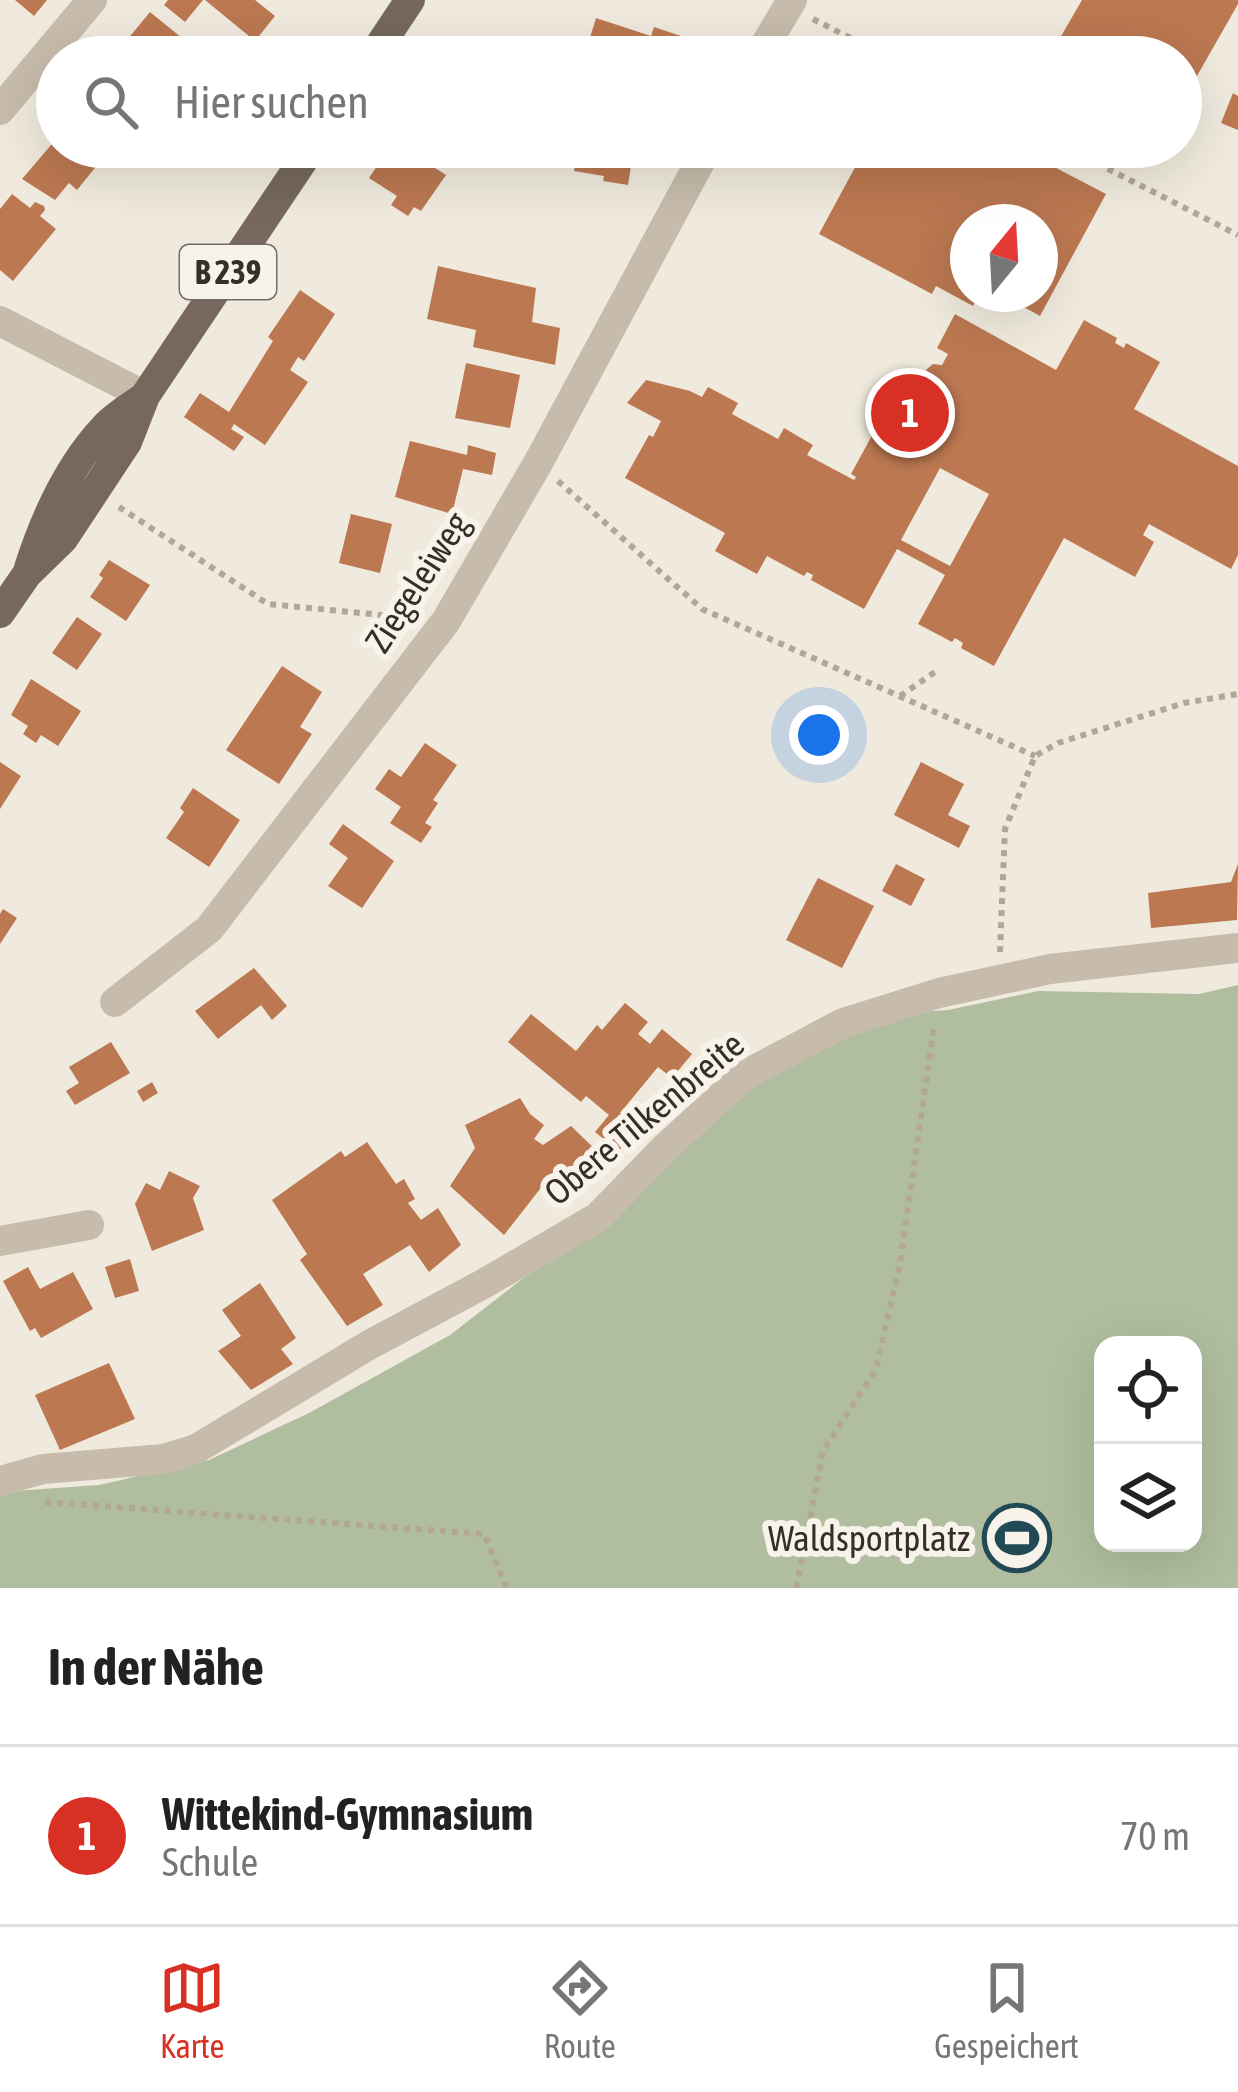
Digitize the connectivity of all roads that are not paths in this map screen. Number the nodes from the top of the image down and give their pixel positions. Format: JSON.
{"nodes":[{"id":1,"x":92,"y":0,"type":"edge"},
{"id":2,"x":410,"y":0,"type":"edge"},
{"id":3,"x":790,"y":3,"type":"edge"},
{"id":4,"x":62,"y":36,"type":"edge"},
{"id":5,"x":386,"y":36,"type":"edge"},
{"id":6,"x":770,"y":36,"type":"edge"},
{"id":7,"x":36,"y":67,"type":"edge"},
{"id":8,"x":0,"y":110,"type":"edge"},
{"id":9,"x":298,"y":168,"type":"edge"},
{"id":10,"x":697,"y":168,"type":"edge"},
{"id":11,"x":0,"y":321,"type":"edge"},
{"id":12,"x":145,"y":396,"type":"junction"},
{"id":13,"x":0,"y":614,"type":"edge"},
{"id":14,"x":1238,"y":948,"type":"edge"},
{"id":15,"x":115,"y":1002,"type":"dead end"},
{"id":16,"x":89,"y":1225,"type":"dead end"},
{"id":17,"x":0,"y":1241,"type":"edge"},
{"id":18,"x":0,"y":1481,"type":"edge"}],
"edges":[{"from":1,"to":4,"type":"street"},
{"from":2,"to":5,"type":"main road"},
{"from":3,"to":6,"type":"street"},
{"from":7,"to":8,"type":"street"},
{"from":9,"to":12,"type":"main road","number":"B 239"},
{"from":10,"to":15,"type":"street","name":"Ziegeleiweg"},
{"from":11,"to":12,"type":"street"},
{"from":12,"to":13,"type":"main road","number":"B 239"},
{"from":14,"to":18,"type":"street","name":"Obere Tilkenbreite"},
{"from":16,"to":17,"type":"street"}]}
